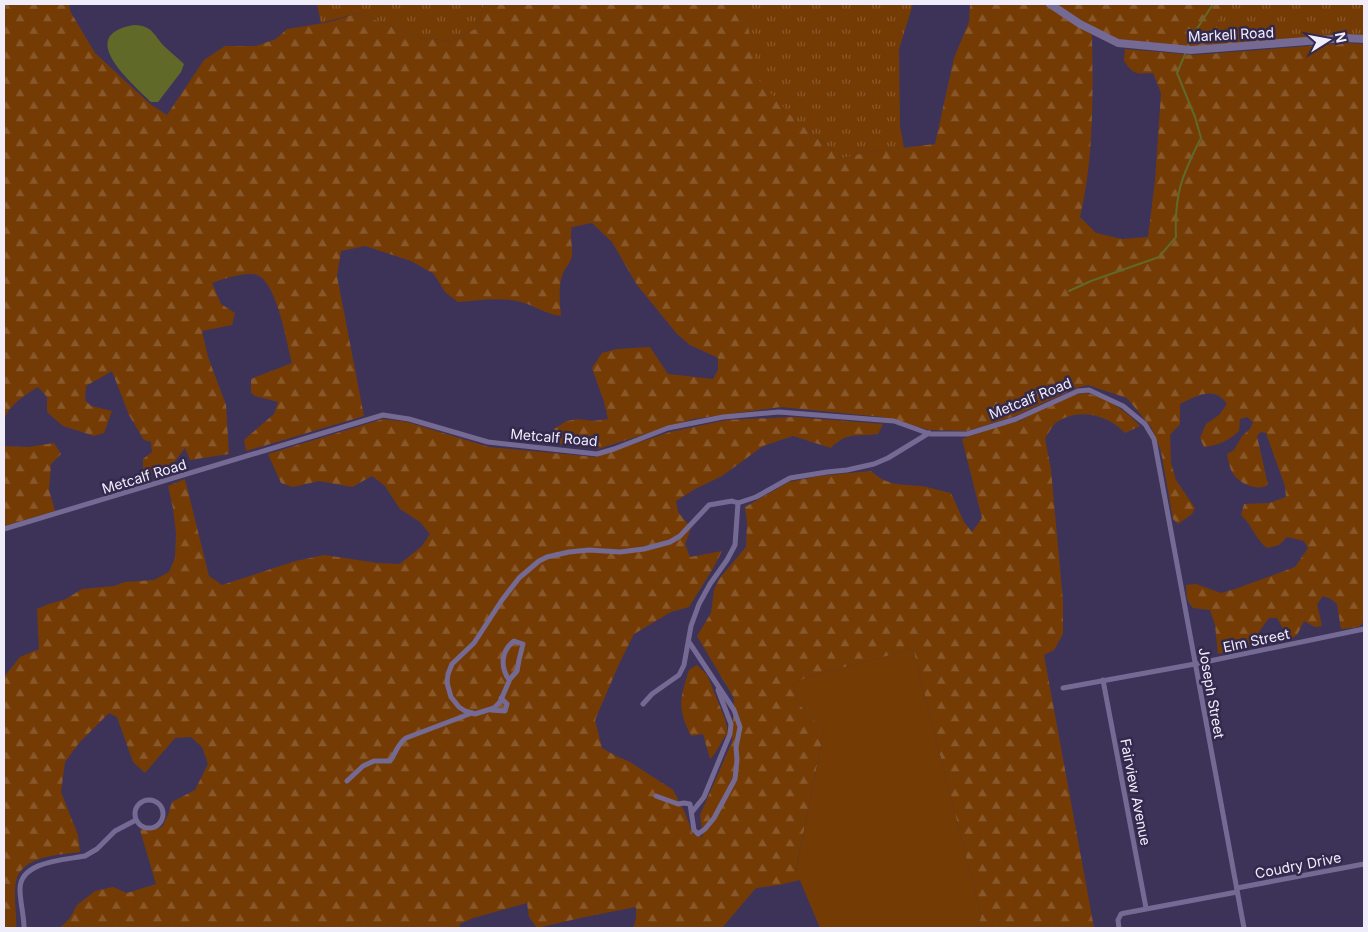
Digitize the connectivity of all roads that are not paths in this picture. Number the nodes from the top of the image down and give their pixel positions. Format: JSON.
{"nodes":[{"id":1,"x":1050,"y":4,"type":"edge"},
{"id":2,"x":1364,"y":39,"type":"edge"},
{"id":3,"x":929,"y":433,"type":"junction"},
{"id":4,"x":1159,"y":462,"type":"joint"},
{"id":5,"x":738,"y":503,"type":"junction"},
{"id":6,"x":4,"y":529,"type":"edge"},
{"id":7,"x":1364,"y":629,"type":"edge"},
{"id":8,"x":689,"y":642,"type":"junction"},
{"id":9,"x":1195,"y":664,"type":"junction"},
{"id":10,"x":509,"y":680,"type":"junction"},
{"id":11,"x":1103,"y":680,"type":"junction"},
{"id":12,"x":716,"y":683,"type":"junction"},
{"id":13,"x":1063,"y":688,"type":"dead end"},
{"id":14,"x":502,"y":698,"type":"junction"},
{"id":15,"x":643,"y":704,"type":"dead end"},
{"id":16,"x":491,"y":710,"type":"junction"},
{"id":17,"x":473,"y":713,"type":"junction"},
{"id":18,"x":347,"y":781,"type":"dead end"},
{"id":19,"x":656,"y":796,"type":"dead end"},
{"id":20,"x":692,"y":812,"type":"junction"},
{"id":21,"x":136,"y":820,"type":"junction"},
{"id":22,"x":1364,"y":864,"type":"edge"},
{"id":23,"x":1237,"y":890,"type":"junction"},
{"id":24,"x":1146,"y":908,"type":"junction"},
{"id":25,"x":24,"y":928,"type":"edge"},
{"id":26,"x":1119,"y":928,"type":"edge"},
{"id":27,"x":1244,"y":928,"type":"edge"}],
"edges":[{"from":1,"to":2,"type":"street","name":"Markell Road"},
{"from":3,"to":4,"type":"street","name":"Metcalf Road"},
{"from":3,"to":5,"type":"street"},
{"from":3,"to":6,"type":"street","name":"Metcalf Road"},
{"from":4,"to":9,"type":"street","name":"Joseph Street"},
{"from":5,"to":8,"type":"street"},
{"from":5,"to":17,"type":"street"},
{"from":7,"to":9,"type":"street","name":"Elm Street"},
{"from":8,"to":12,"type":"street"},
{"from":8,"to":15,"type":"street"},
{"from":9,"to":11,"type":"street","name":"Elm Street"},
{"from":9,"to":23,"type":"street","name":"Joseph Street"},
{"from":10,"to":10,"type":"street"},
{"from":10,"to":14,"type":"street"},
{"from":11,"to":13,"type":"street","name":"Elm Street"},
{"from":11,"to":24,"type":"street","name":"Fairview Avenue"},
{"from":12,"to":20,"type":"street"},
{"from":12,"to":20,"type":"street"},
{"from":14,"to":16,"type":"street"},
{"from":14,"to":16,"type":"street"},
{"from":16,"to":17,"type":"street"},
{"from":17,"to":18,"type":"street"},
{"from":19,"to":20,"type":"street"},
{"from":21,"to":21,"type":"street"},
{"from":21,"to":25,"type":"street"},
{"from":22,"to":23,"type":"street","name":"Coudry Drive"},
{"from":23,"to":24,"type":"street","name":"Coudry Drive"},
{"from":23,"to":27,"type":"street","name":"Joseph Street"},
{"from":24,"to":26,"type":"street","name":"Coudry Drive"}]}
